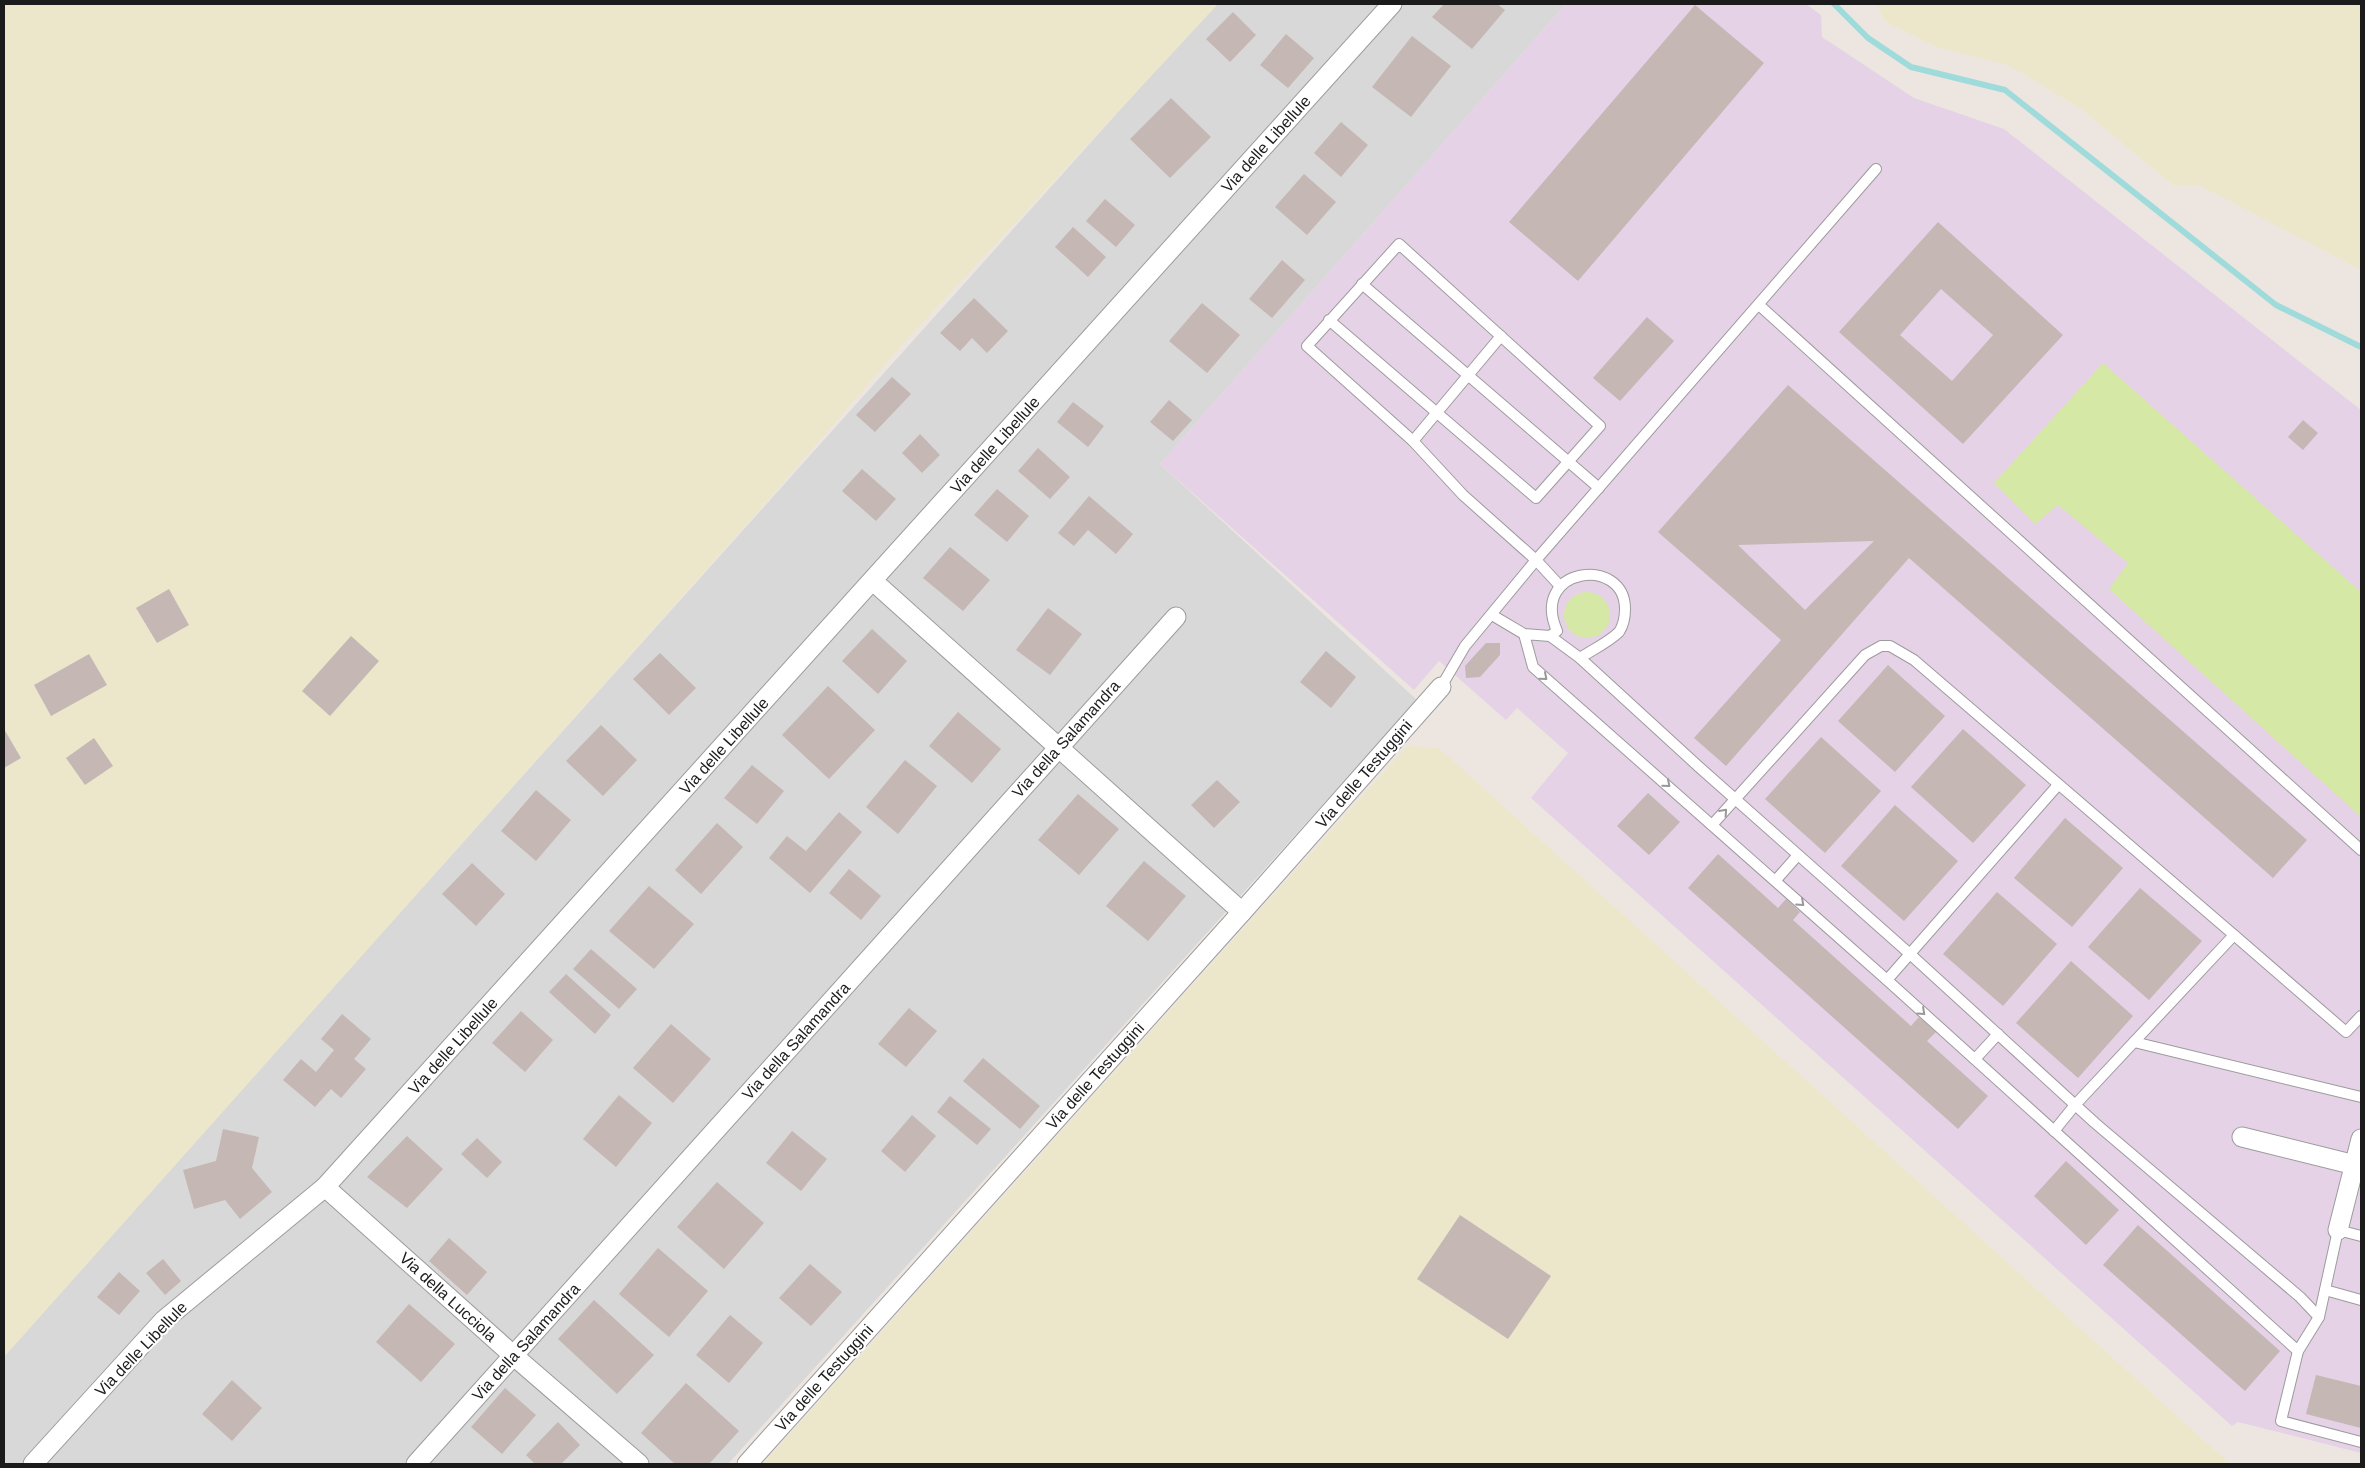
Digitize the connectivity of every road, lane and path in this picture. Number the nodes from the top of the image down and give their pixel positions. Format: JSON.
{"nodes":[{"id":1,"x":1392,"y":4,"type":"edge"},
{"id":2,"x":1876,"y":169,"type":"dead end"},
{"id":3,"x":1362,"y":284,"type":"junction"},
{"id":4,"x":1759,"y":305,"type":"junction"},
{"id":5,"x":1329,"y":320,"type":"junction"},
{"id":6,"x":1501,"y":336,"type":"junction"},
{"id":7,"x":1467,"y":375,"type":"junction"},
{"id":8,"x":1436,"y":412,"type":"junction"},
{"id":9,"x":1413,"y":441,"type":"junction"},
{"id":10,"x":1567,"y":461,"type":"junction"},
{"id":11,"x":1598,"y":488,"type":"junction"},
{"id":12,"x":1536,"y":560,"type":"junction"},
{"id":13,"x":873,"y":581,"type":"junction"},
{"id":14,"x":1560,"y":586,"type":"junction"},
{"id":15,"x":1492,"y":615,"type":"junction"},
{"id":16,"x":1176,"y":617,"type":"dead end"},
{"id":17,"x":1524,"y":634,"type":"junction"},
{"id":18,"x":1550,"y":636,"type":"junction"},
{"id":19,"x":1580,"y":658,"type":"junction"},
{"id":20,"x":1441,"y":687,"type":"joint"},
{"id":21,"x":1058,"y":748,"type":"junction"},
{"id":22,"x":2058,"y":785,"type":"junction"},
{"id":23,"x":1736,"y":799,"type":"junction"},
{"id":24,"x":1712,"y":825,"type":"junction"},
{"id":25,"x":2361,"y":850,"type":"edge"},
{"id":26,"x":1798,"y":855,"type":"junction"},
{"id":27,"x":1776,"y":880,"type":"junction"},
{"id":28,"x":1242,"y":912,"type":"junction"},
{"id":29,"x":2234,"y":935,"type":"junction"},
{"id":30,"x":1910,"y":954,"type":"junction"},
{"id":31,"x":1887,"y":980,"type":"junction"},
{"id":32,"x":2360,"y":1018,"type":"edge"},
{"id":33,"x":1998,"y":1034,"type":"junction"},
{"id":34,"x":2134,"y":1042,"type":"junction"},
{"id":35,"x":1975,"y":1060,"type":"junction"},
{"id":36,"x":2361,"y":1097,"type":"edge"},
{"id":37,"x":2075,"y":1105,"type":"junction"},
{"id":38,"x":2054,"y":1131,"type":"junction"},
{"id":39,"x":2242,"y":1137,"type":"dead end"},
{"id":40,"x":2361,"y":1139,"type":"edge"},
{"id":41,"x":2358,"y":1166,"type":"edge"},
{"id":42,"x":325,"y":1187,"type":"junction"},
{"id":43,"x":2338,"y":1230,"type":"junction"},
{"id":44,"x":2361,"y":1236,"type":"edge"},
{"id":45,"x":2325,"y":1290,"type":"junction"},
{"id":46,"x":2361,"y":1300,"type":"edge"},
{"id":47,"x":2320,"y":1317,"type":"junction"},
{"id":48,"x":2298,"y":1351,"type":"junction"},
{"id":49,"x":514,"y":1356,"type":"junction"},
{"id":50,"x":2361,"y":1442,"type":"edge"},
{"id":51,"x":33,"y":1464,"type":"edge"},
{"id":52,"x":416,"y":1464,"type":"edge"},
{"id":53,"x":639,"y":1464,"type":"edge"},
{"id":54,"x":747,"y":1464,"type":"edge"}],
"edges":[{"from":1,"to":13,"type":"street","name":"Via delle Libellule"},
{"from":2,"to":4,"type":"lane"},
{"from":3,"to":5,"type":"lane"},
{"from":3,"to":6,"type":"lane"},
{"from":3,"to":7,"type":"lane"},
{"from":4,"to":11,"type":"lane"},
{"from":4,"to":25,"type":"lane"},
{"from":5,"to":8,"type":"lane"},
{"from":5,"to":9,"type":"lane"},
{"from":6,"to":7,"type":"lane"},
{"from":6,"to":10,"type":"lane"},
{"from":7,"to":8,"type":"lane"},
{"from":7,"to":10,"type":"lane"},
{"from":8,"to":9,"type":"lane"},
{"from":8,"to":10,"type":"lane"},
{"from":9,"to":12,"type":"lane"},
{"from":10,"to":11,"type":"lane"},
{"from":11,"to":12,"type":"lane"},
{"from":12,"to":14,"type":"lane"},
{"from":12,"to":15,"type":"lane"},
{"from":13,"to":21,"type":"street"},
{"from":13,"to":42,"type":"street","name":"Via delle Libellule"},
{"from":14,"to":18,"type":"lane"},
{"from":14,"to":19,"type":"lane"},
{"from":15,"to":17,"type":"lane"},
{"from":15,"to":20,"type":"lane"},
{"from":16,"to":21,"type":"street","name":"Via della Salamandra"},
{"from":17,"to":18,"type":"lane"},
{"from":17,"to":24,"type":"lane","one_way":true},
{"from":18,"to":19,"type":"lane"},
{"from":19,"to":23,"type":"lane"},
{"from":20,"to":28,"type":"street","name":"Via delle Testuggini"},
{"from":21,"to":28,"type":"street"},
{"from":21,"to":49,"type":"street","name":"Via della Salamandra"},
{"from":22,"to":23,"type":"lane"},
{"from":22,"to":29,"type":"lane"},
{"from":22,"to":30,"type":"lane"},
{"from":24,"to":23,"type":"lane","one_way":true},
{"from":23,"to":26,"type":"lane"},
{"from":24,"to":27,"type":"lane"},
{"from":26,"to":27,"type":"lane"},
{"from":26,"to":30,"type":"lane"},
{"from":27,"to":31,"type":"lane","one_way":true},
{"from":28,"to":54,"type":"street","name":"Via delle Testuggini"},
{"from":29,"to":32,"type":"lane"},
{"from":29,"to":34,"type":"lane"},
{"from":30,"to":31,"type":"lane"},
{"from":30,"to":33,"type":"lane"},
{"from":31,"to":35,"type":"lane","one_way":true},
{"from":33,"to":35,"type":"lane"},
{"from":33,"to":37,"type":"lane"},
{"from":34,"to":36,"type":"lane"},
{"from":34,"to":37,"type":"lane"},
{"from":35,"to":38,"type":"lane"},
{"from":37,"to":38,"type":"lane"},
{"from":37,"to":47,"type":"lane"},
{"from":38,"to":48,"type":"lane"},
{"from":39,"to":41,"type":"street"},
{"from":40,"to":41,"type":"street"},
{"from":41,"to":43,"type":"street"},
{"from":42,"to":49,"type":"street","name":"Via della Lucciola"},
{"from":42,"to":51,"type":"street","name":"Via delle Libellule"},
{"from":43,"to":44,"type":"lane"},
{"from":43,"to":45,"type":"lane"},
{"from":45,"to":46,"type":"lane"},
{"from":45,"to":47,"type":"lane"},
{"from":47,"to":48,"type":"lane"},
{"from":48,"to":50,"type":"lane"},
{"from":49,"to":52,"type":"street","name":"Via della Salamandra"},
{"from":49,"to":53,"type":"street","name":"Via della Lucciola"}]}
